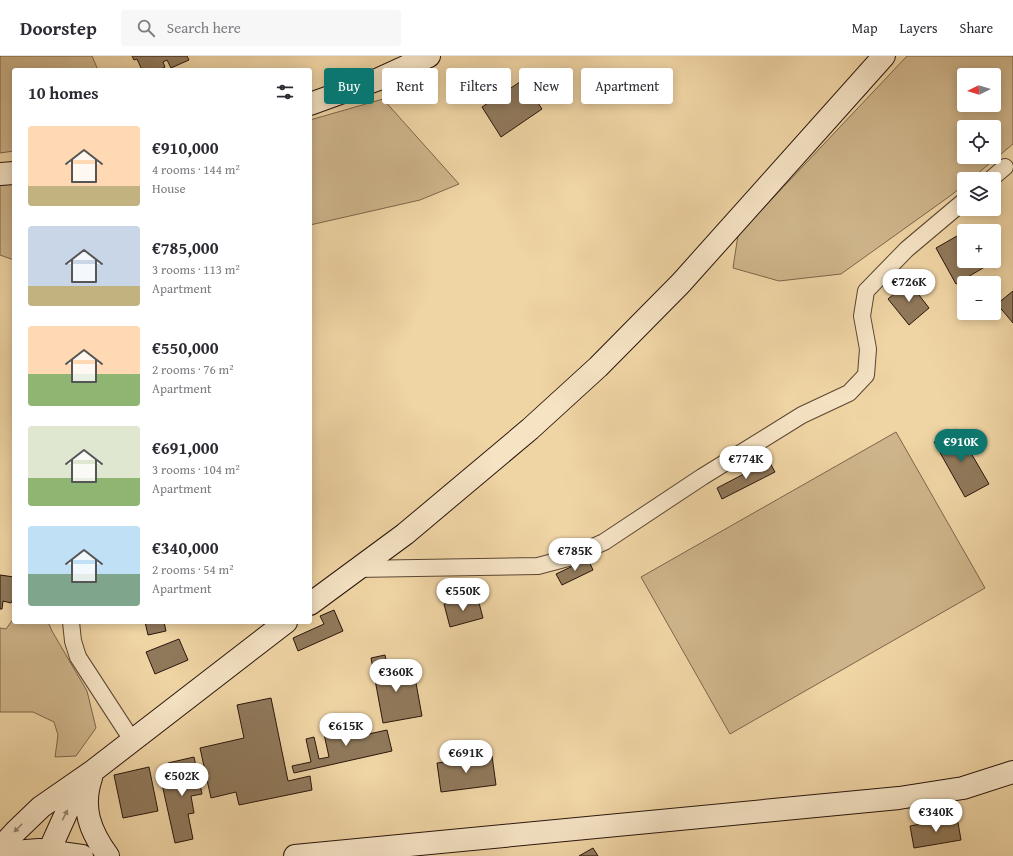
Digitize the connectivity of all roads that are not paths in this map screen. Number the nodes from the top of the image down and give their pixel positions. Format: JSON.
{"nodes":[{"id":1,"x":429,"y":56,"type":"edge"},
{"id":2,"x":884,"y":56,"type":"edge"},
{"id":3,"x":312,"y":103,"type":"edge"},
{"id":4,"x":1006,"y":167,"type":"dead end"},
{"id":5,"x":1000,"y":172,"type":"edge"},
{"id":6,"x":12,"y":173,"type":"edge"},
{"id":7,"x":0,"y":174,"type":"edge"},
{"id":8,"x":957,"y":207,"type":"edge"},
{"id":9,"x":355,"y":569,"type":"junction"},
{"id":10,"x":312,"y":602,"type":"edge"},
{"id":11,"x":71,"y":624,"type":"edge"},
{"id":12,"x":283,"y":624,"type":"edge"},
{"id":13,"x":132,"y":740,"type":"junction"},
{"id":14,"x":93,"y":771,"type":"junction"},
{"id":15,"x":1013,"y":772,"type":"edge"},
{"id":16,"x":57,"y":795,"type":"junction"},
{"id":17,"x":0,"y":848,"type":"edge"},
{"id":18,"x":49,"y":851,"type":"junction"},
{"id":19,"x":0,"y":853,"type":"edge"},
{"id":20,"x":78,"y":856,"type":"edge"},
{"id":21,"x":108,"y":856,"type":"edge"},
{"id":22,"x":295,"y":856,"type":"edge"}],
"edges":[{"from":1,"to":3,"type":"street"},
{"from":2,"to":9,"type":"street"},
{"from":4,"to":5,"type":"street"},
{"from":6,"to":7,"type":"street"},
{"from":8,"to":9,"type":"street"},
{"from":9,"to":10,"type":"street"},
{"from":11,"to":13,"type":"street"},
{"from":12,"to":13,"type":"street"},
{"from":13,"to":14,"type":"street"},
{"from":14,"to":16,"type":"street"},
{"from":18,"to":14,"type":"street","one_way":true},
{"from":14,"to":21,"type":"street"},
{"from":15,"to":22,"type":"street"},
{"from":16,"to":17,"type":"street","one_way":true},
{"from":16,"to":18,"type":"street"},
{"from":18,"to":19,"type":"street"},
{"from":18,"to":20,"type":"street"}]}
